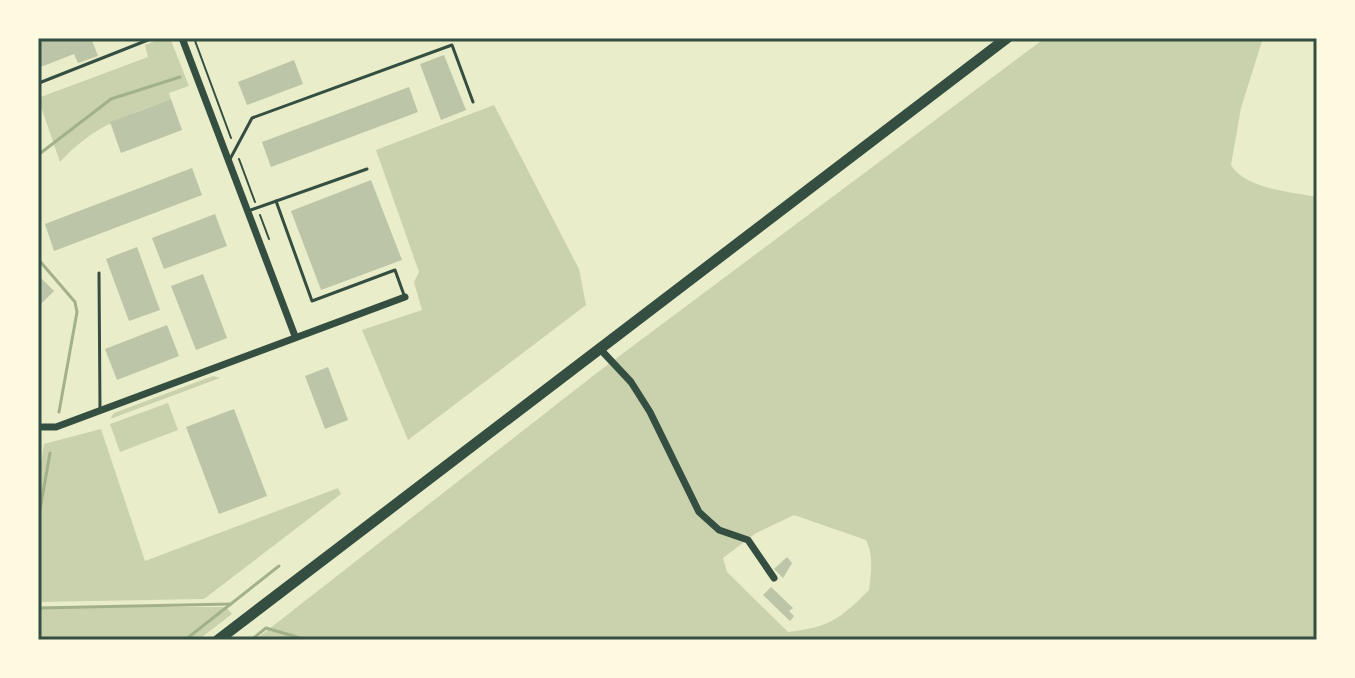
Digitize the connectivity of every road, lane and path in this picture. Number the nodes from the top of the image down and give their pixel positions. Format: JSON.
{"nodes":[{"id":1,"x":153,"y":38,"type":"edge"},
{"id":2,"x":182,"y":38,"type":"edge"},
{"id":3,"x":194,"y":38,"type":"edge"},
{"id":4,"x":1007,"y":38,"type":"edge"},
{"id":5,"x":39,"y":83,"type":"edge"},
{"id":6,"x":473,"y":102,"type":"dead end"},
{"id":7,"x":235,"y":149,"type":"junction"},
{"id":8,"x":229,"y":161,"type":"junction"},
{"id":9,"x":367,"y":169,"type":"dead end"},
{"id":10,"x":276,"y":201,"type":"junction"},
{"id":11,"x":258,"y":208,"type":"junction"},
{"id":12,"x":248,"y":211,"type":"junction"},
{"id":13,"x":273,"y":249,"type":"dead end"},
{"id":14,"x":99,"y":273,"type":"dead end"},
{"id":15,"x":405,"y":297,"type":"joint"},
{"id":16,"x":295,"y":336,"type":"junction"},
{"id":17,"x":601,"y":350,"type":"junction"},
{"id":18,"x":100,"y":410,"type":"junction"},
{"id":19,"x":38,"y":427,"type":"edge"},
{"id":20,"x":774,"y":578,"type":"dead end"},
{"id":21,"x":218,"y":640,"type":"edge"}],
"edges":[{"from":1,"to":5,"type":"lane"},
{"from":2,"to":8,"type":"street"},
{"from":3,"to":7,"type":"path"},
{"from":4,"to":17,"type":"highway"},
{"from":6,"to":7,"type":"lane"},
{"from":7,"to":8,"type":"lane"},
{"from":7,"to":11,"type":"path"},
{"from":8,"to":12,"type":"street"},
{"from":9,"to":10,"type":"lane"},
{"from":10,"to":11,"type":"lane"},
{"from":10,"to":15,"type":"lane"},
{"from":11,"to":12,"type":"lane"},
{"from":11,"to":13,"type":"path"},
{"from":12,"to":16,"type":"street"},
{"from":14,"to":18,"type":"lane"},
{"from":15,"to":16,"type":"street"},
{"from":16,"to":18,"type":"street"},
{"from":17,"to":20,"type":"street"},
{"from":17,"to":21,"type":"highway"},
{"from":18,"to":19,"type":"street"}]}
